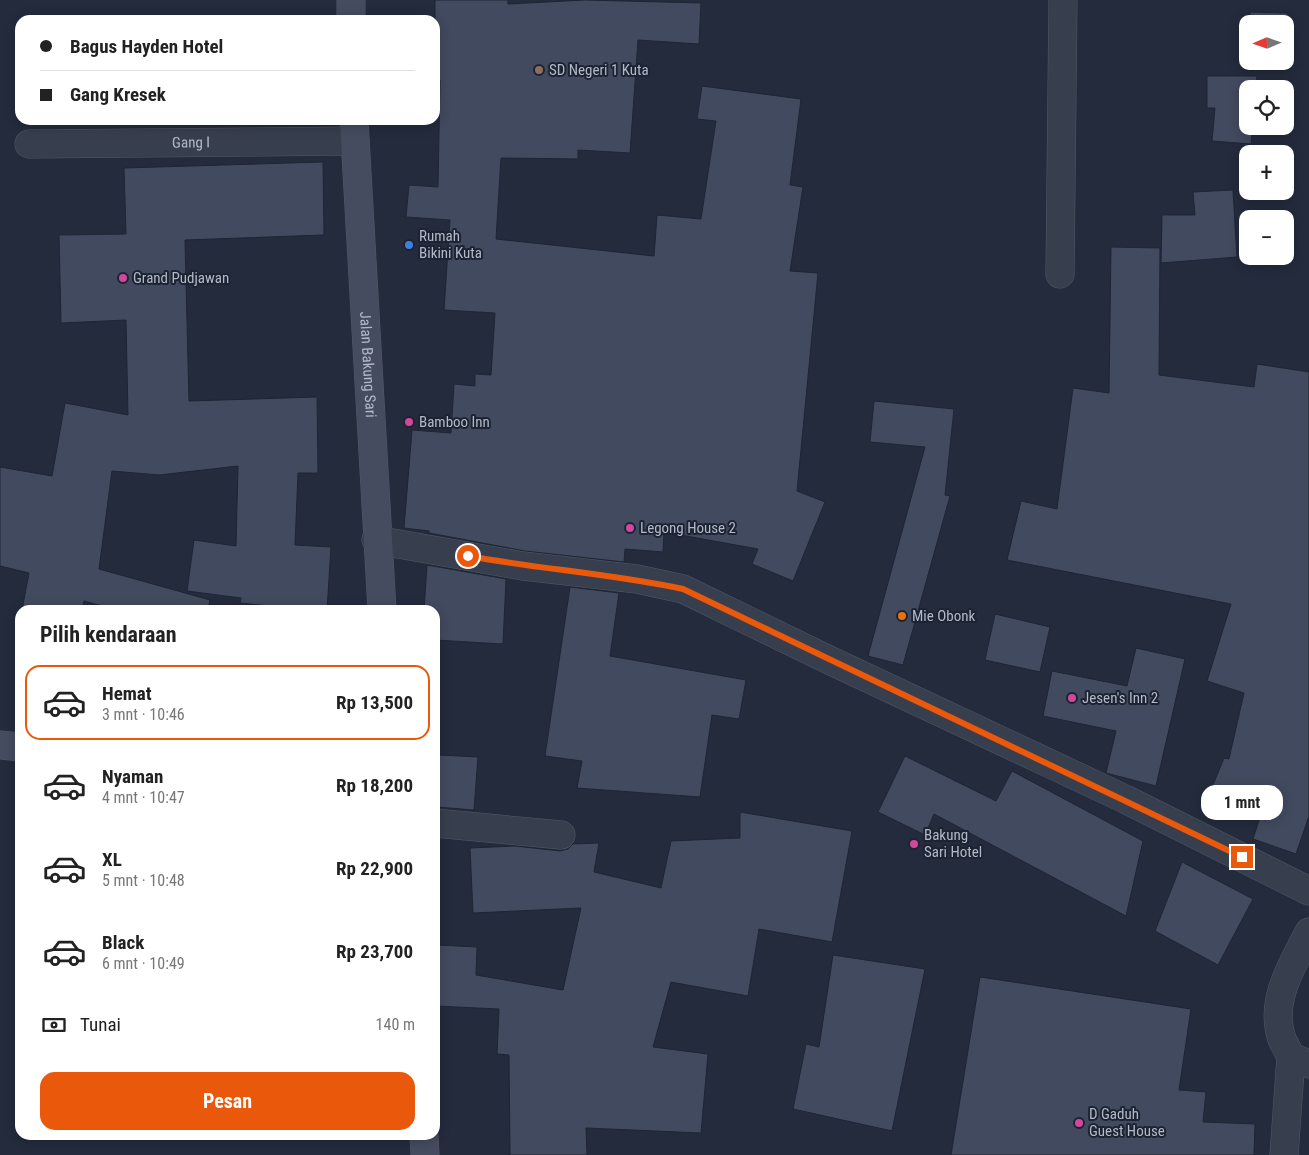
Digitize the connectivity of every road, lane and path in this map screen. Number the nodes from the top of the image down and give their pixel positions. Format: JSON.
{"nodes":[{"id":1,"x":351,"y":0,"type":"edge"},
{"id":2,"x":1063,"y":0,"type":"edge"},
{"id":3,"x":351,"y":15,"type":"edge"},
{"id":4,"x":354,"y":131,"type":"edge"},
{"id":5,"x":30,"y":144,"type":"dead end"},
{"id":6,"x":1060,"y":274,"type":"dead end"},
{"id":7,"x":376,"y":540,"type":"junction"},
{"id":8,"x":382,"y":605,"type":"edge"},
{"id":9,"x":0,"y":745,"type":"edge"},
{"id":10,"x":15,"y":746,"type":"edge"},
{"id":11,"x":440,"y":824,"type":"edge"},
{"id":12,"x":561,"y":835,"type":"dead end"},
{"id":13,"x":1309,"y":890,"type":"edge"},
{"id":14,"x":1309,"y":932,"type":"edge"},
{"id":15,"x":1300,"y":1061,"type":"edge"},
{"id":16,"x":424,"y":1140,"type":"edge"},
{"id":17,"x":425,"y":1155,"type":"edge"},
{"id":18,"x":1284,"y":1155,"type":"edge"}],
"edges":[{"from":1,"to":3,"type":"main road"},
{"from":2,"to":6,"type":"street"},
{"from":4,"to":5,"type":"street","name":"Gang I"},
{"from":4,"to":7,"type":"main road","name":"Jalan Bakung Sari"},
{"from":7,"to":8,"type":"main road","name":"Jalan Bakung Sari"},
{"from":7,"to":13,"type":"street"},
{"from":9,"to":10,"type":"main road"},
{"from":11,"to":12,"type":"street"},
{"from":14,"to":15,"type":"street"},
{"from":15,"to":18,"type":"street"},
{"from":16,"to":17,"type":"main road"}]}
